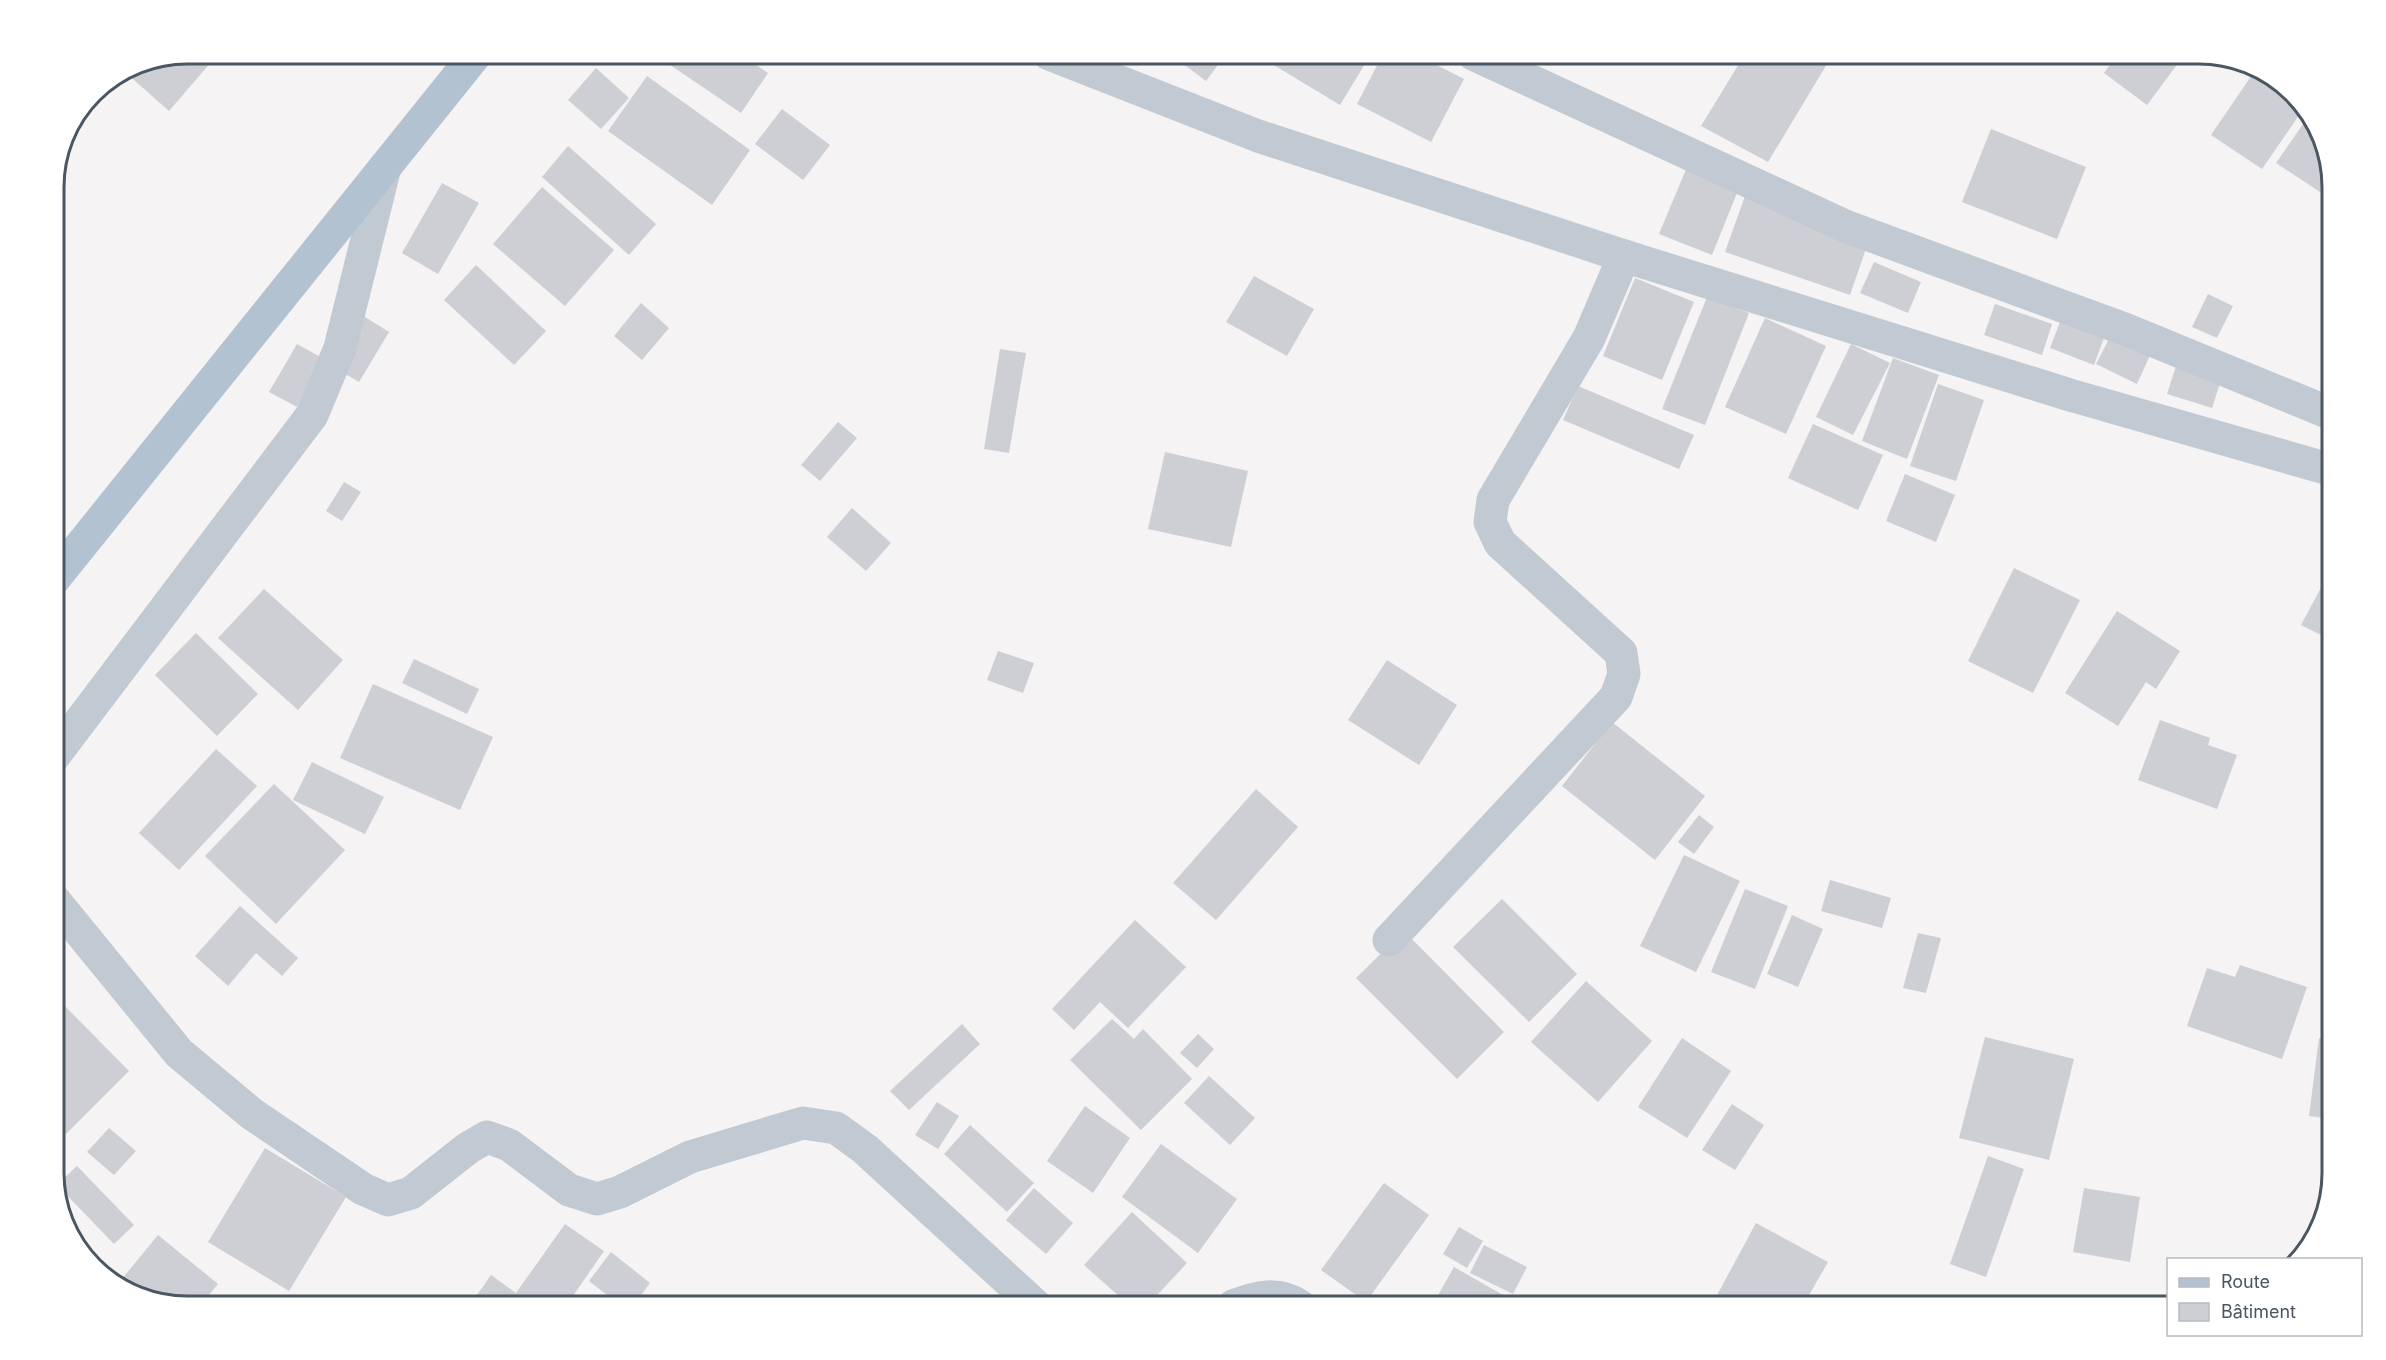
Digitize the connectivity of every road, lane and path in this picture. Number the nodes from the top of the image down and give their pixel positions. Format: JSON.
{"nodes":[{"id":1,"x":1495,"y":64,"type":"edge"},
{"id":2,"x":467,"y":65,"type":"edge"},
{"id":3,"x":1076,"y":65,"type":"edge"},
{"id":4,"x":384,"y":167,"type":"junction"},
{"id":5,"x":1624,"y":256,"type":"junction"},
{"id":6,"x":2321,"y":410,"type":"edge"},
{"id":7,"x":2321,"y":467,"type":"edge"},
{"id":8,"x":65,"y":565,"type":"edge"},
{"id":9,"x":65,"y":741,"type":"edge"},
{"id":10,"x":65,"y":913,"type":"edge"},
{"id":11,"x":1389,"y":940,"type":"dead end"},
{"id":12,"x":1023,"y":1295,"type":"edge"}],
"edges":[{"from":1,"to":6,"type":"street"},
{"from":2,"to":4,"type":"main road"},
{"from":3,"to":5,"type":"street"},
{"from":4,"to":8,"type":"main road"},
{"from":4,"to":9,"type":"street"},
{"from":5,"to":7,"type":"street"},
{"from":5,"to":11,"type":"street"},
{"from":10,"to":12,"type":"street"}]}
